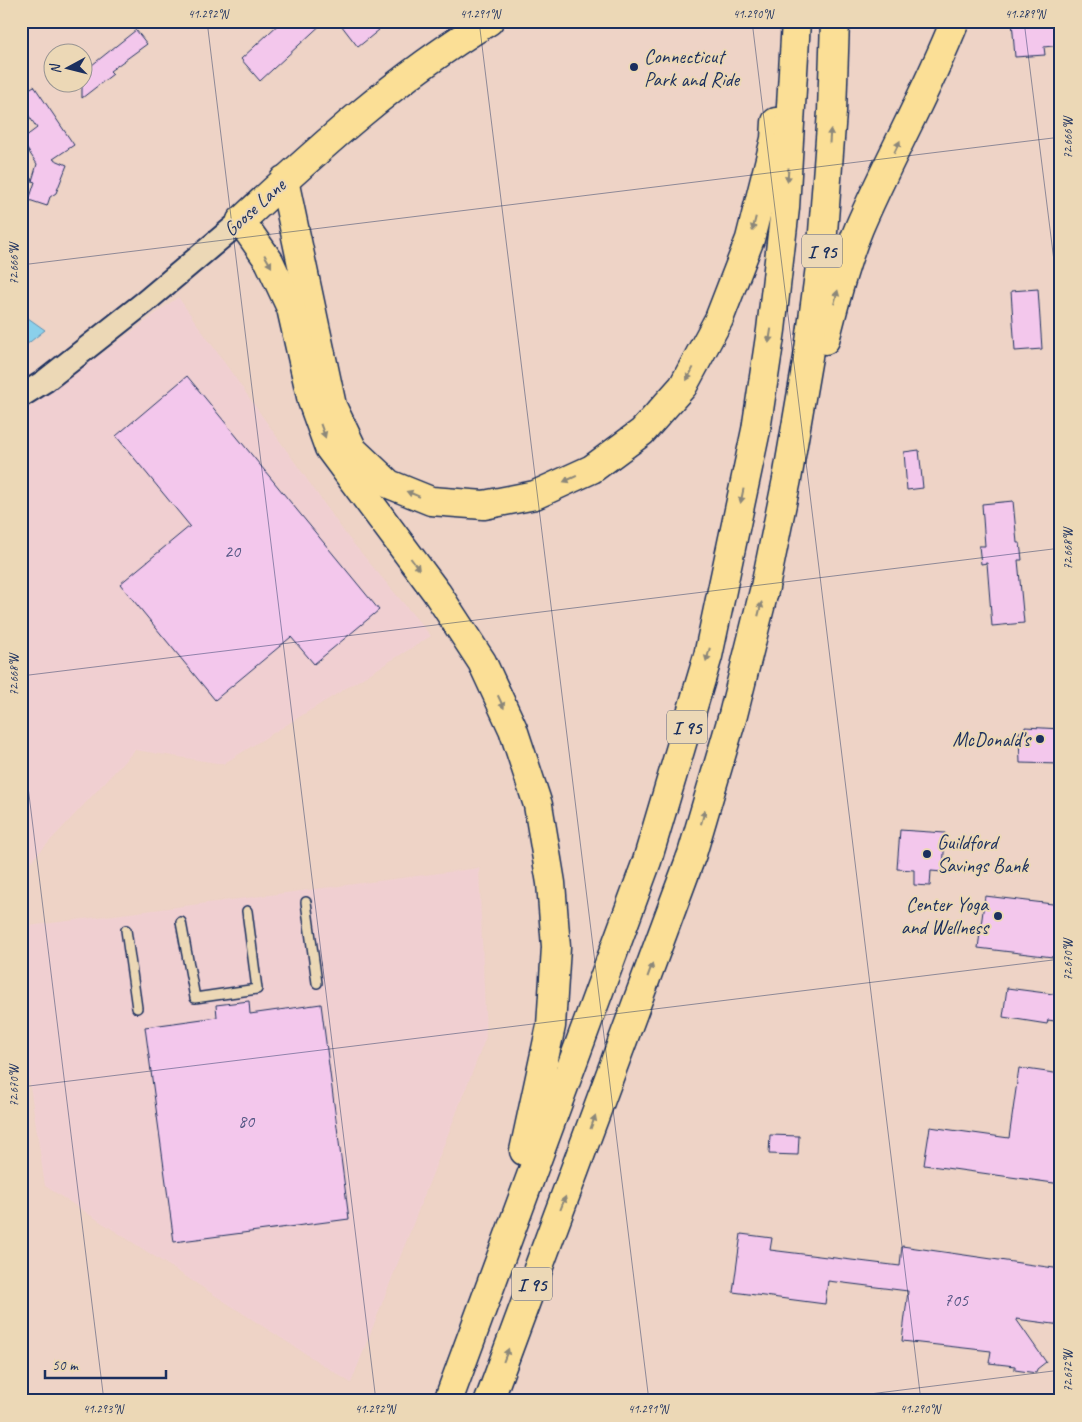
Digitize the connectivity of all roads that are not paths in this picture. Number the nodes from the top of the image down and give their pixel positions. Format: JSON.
{"nodes":[{"id":1,"x":489,"y":21,"type":"edge"},
{"id":2,"x":786,"y":21,"type":"edge"},
{"id":3,"x":796,"y":21,"type":"edge"},
{"id":4,"x":835,"y":21,"type":"edge"},
{"id":5,"x":954,"y":21,"type":"edge"},
{"id":6,"x":284,"y":180,"type":"junction"},
{"id":7,"x":241,"y":221,"type":"junction"},
{"id":8,"x":21,"y":396,"type":"edge"},
{"id":9,"x":787,"y":479,"type":"junction"},
{"id":10,"x":306,"y":902,"type":"dead end"},
{"id":11,"x":247,"y":912,"type":"dead end"},
{"id":12,"x":181,"y":922,"type":"dead end"},
{"id":13,"x":126,"y":930,"type":"dead end"},
{"id":14,"x":317,"y":983,"type":"dead end"},
{"id":15,"x":137,"y":1008,"type":"dead end"},
{"id":16,"x":465,"y":1355,"type":"junction"},
{"id":17,"x":448,"y":1401,"type":"edge"},
{"id":18,"x":488,"y":1401,"type":"edge"}],
"edges":[{"from":1,"to":6,"type":"main road","name":"Goose Lane"},
{"from":2,"to":6,"type":"main road","one_way":true},
{"from":3,"to":16,"type":"main road","number":"I 95","one_way":true},
{"from":9,"to":4,"type":"main road","number":"I 95","one_way":true},
{"from":9,"to":5,"type":"main road","one_way":true},
{"from":6,"to":7,"type":"main road","name":"Goose Lane"},
{"from":7,"to":8,"type":"street","name":"Goose Lane"},
{"from":7,"to":16,"type":"main road","one_way":true},
{"from":18,"to":9,"type":"main road","number":"I 95","one_way":true},
{"from":10,"to":14,"type":"lane"},
{"from":11,"to":12,"type":"lane"},
{"from":13,"to":15,"type":"lane"},
{"from":16,"to":17,"type":"main road","number":"I 95"}]}
